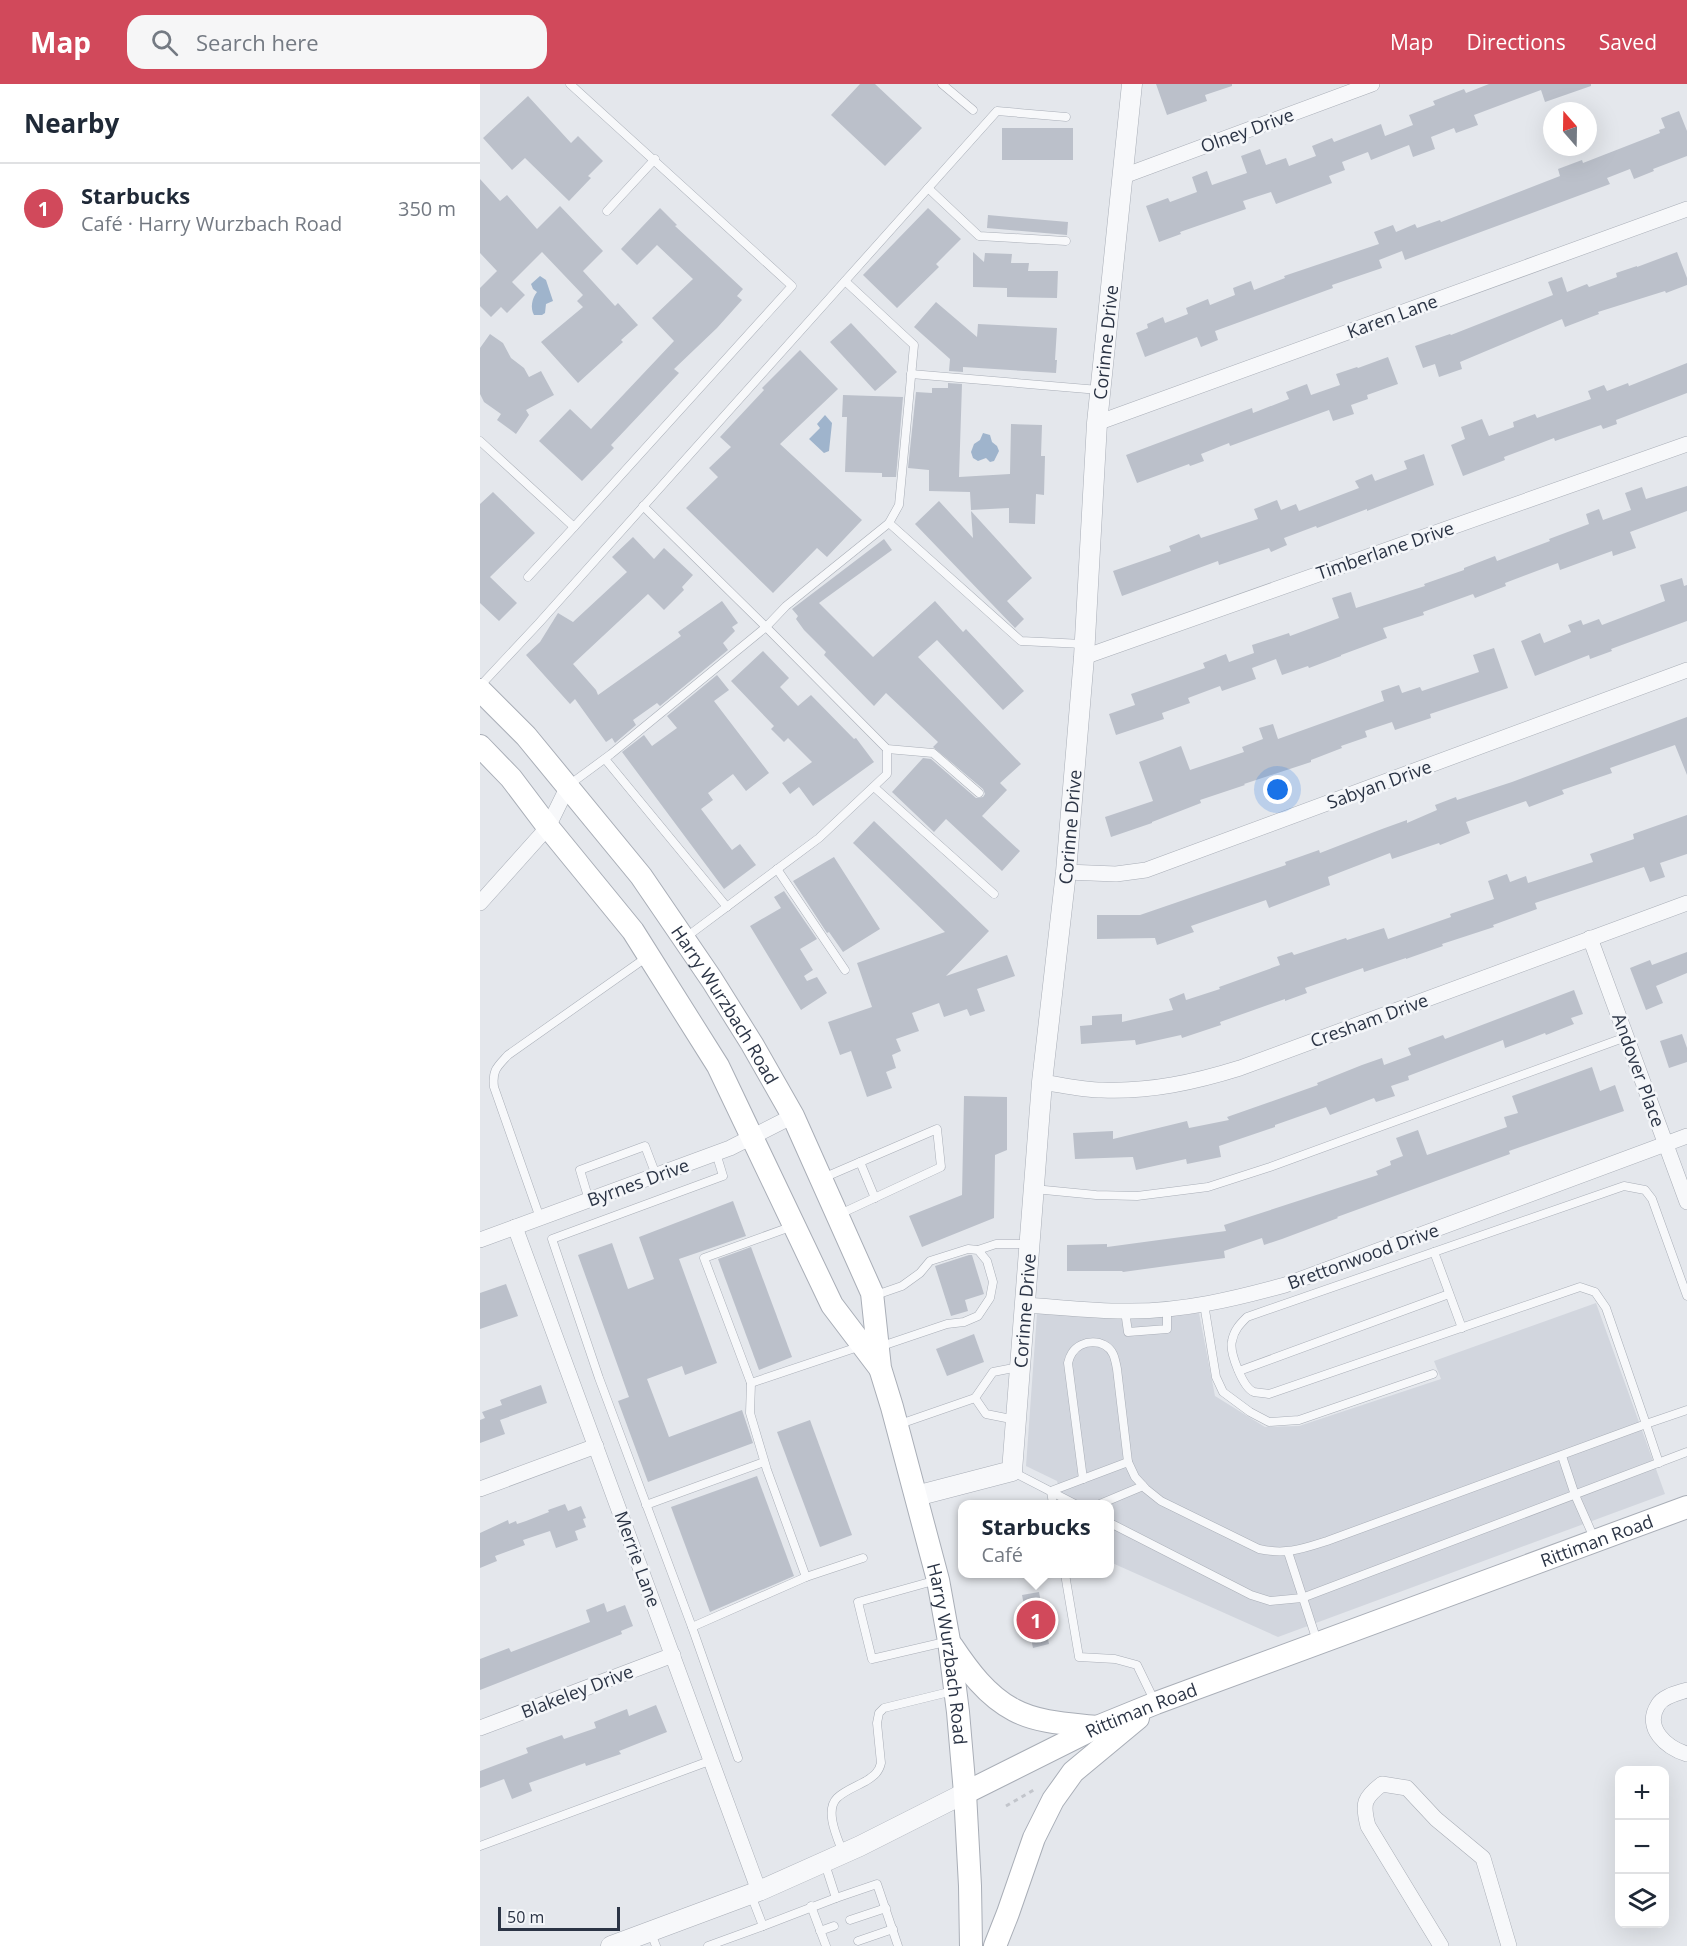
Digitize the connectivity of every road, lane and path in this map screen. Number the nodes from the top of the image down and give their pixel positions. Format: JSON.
{"nodes":[{"id":1,"x":570,"y":84,"type":"edge"},
{"id":2,"x":942,"y":84,"type":"edge"},
{"id":3,"x":1132,"y":84,"type":"edge"},
{"id":4,"x":1372,"y":84,"type":"edge"},
{"id":5,"x":973,"y":110,"type":"dead end"},
{"id":6,"x":1066,"y":117,"type":"dead end"},
{"id":7,"x":655,"y":159,"type":"junction"},
{"id":8,"x":1121,"y":177,"type":"junction"},
{"id":9,"x":928,"y":188,"type":"junction"},
{"id":10,"x":1687,"y":209,"type":"edge"},
{"id":11,"x":607,"y":211,"type":"dead end"},
{"id":12,"x":1066,"y":241,"type":"dead end"},
{"id":13,"x":845,"y":281,"type":"junction"},
{"id":14,"x":911,"y":374,"type":"junction"},
{"id":15,"x":1100,"y":390,"type":"junction"},
{"id":16,"x":1097,"y":423,"type":"junction"},
{"id":17,"x":480,"y":441,"type":"edge"},
{"id":18,"x":1687,"y":444,"type":"edge"},
{"id":19,"x":643,"y":506,"type":"junction"},
{"id":20,"x":890,"y":523,"type":"junction"},
{"id":21,"x":574,"y":527,"type":"junction"},
{"id":22,"x":528,"y":577,"type":"dead end"},
{"id":23,"x":766,"y":627,"type":"junction"},
{"id":24,"x":1084,"y":651,"type":"junction"},
{"id":25,"x":1687,"y":670,"type":"edge"},
{"id":26,"x":480,"y":688,"type":"edge"},
{"id":27,"x":480,"y":746,"type":"edge"},
{"id":28,"x":887,"y":749,"type":"junction"},
{"id":29,"x":608,"y":756,"type":"junction"},
{"id":30,"x":568,"y":786,"type":"junction"},
{"id":31,"x":874,"y":787,"type":"junction"},
{"id":32,"x":979,"y":793,"type":"dead end"},
{"id":33,"x":548,"y":827,"type":"junction"},
{"id":34,"x":777,"y":869,"type":"junction"},
{"id":35,"x":1066,"y":872,"type":"junction"},
{"id":36,"x":994,"y":894,"type":"dead end"},
{"id":37,"x":480,"y":903,"type":"edge"},
{"id":38,"x":1687,"y":903,"type":"edge"},
{"id":39,"x":727,"y":907,"type":"junction"},
{"id":40,"x":685,"y":938,"type":"junction"},
{"id":41,"x":1590,"y":938,"type":"junction"},
{"id":42,"x":649,"y":956,"type":"junction"},
{"id":43,"x":844,"y":970,"type":"dead end"},
{"id":44,"x":1626,"y":1037,"type":"junction"},
{"id":45,"x":1042,"y":1082,"type":"junction"},
{"id":46,"x":793,"y":1116,"type":"junction"},
{"id":47,"x":1687,"y":1136,"type":"edge"},
{"id":48,"x":753,"y":1137,"type":"junction"},
{"id":49,"x":1666,"y":1144,"type":"junction"},
{"id":50,"x":716,"y":1153,"type":"junction"},
{"id":51,"x":860,"y":1162,"type":"junction"},
{"id":52,"x":656,"y":1175,"type":"junction"},
{"id":53,"x":822,"y":1179,"type":"junction"},
{"id":54,"x":1034,"y":1189,"type":"junction"},
{"id":55,"x":875,"y":1198,"type":"junction"},
{"id":56,"x":589,"y":1200,"type":"junction"},
{"id":57,"x":1687,"y":1202,"type":"edge"},
{"id":58,"x":838,"y":1215,"type":"junction"},
{"id":59,"x":540,"y":1218,"type":"junction"},
{"id":60,"x":795,"y":1226,"type":"junction"},
{"id":61,"x":515,"y":1227,"type":"junction"},
{"id":62,"x":480,"y":1240,"type":"edge"},
{"id":63,"x":1030,"y":1244,"type":"junction"},
{"id":64,"x":978,"y":1250,"type":"junction"},
{"id":65,"x":1434,"y":1252,"type":"junction"},
{"id":66,"x":1449,"y":1294,"type":"junction"},
{"id":67,"x":872,"y":1296,"type":"junction"},
{"id":68,"x":1687,"y":1296,"type":"edge"},
{"id":69,"x":1204,"y":1304,"type":"junction"},
{"id":70,"x":1025,"y":1305,"type":"junction"},
{"id":71,"x":1167,"y":1309,"type":"junction"},
{"id":72,"x":1125,"y":1311,"type":"junction"},
{"id":73,"x":1462,"y":1328,"type":"junction"},
{"id":74,"x":873,"y":1354,"type":"junction"},
{"id":75,"x":1020,"y":1367,"type":"junction"},
{"id":76,"x":1239,"y":1371,"type":"junction"},
{"id":77,"x":1433,"y":1374,"type":"dead end"},
{"id":78,"x":751,"y":1383,"type":"junction"},
{"id":79,"x":975,"y":1398,"type":"junction"},
{"id":80,"x":1687,"y":1410,"type":"edge"},
{"id":81,"x":1016,"y":1420,"type":"junction"},
{"id":82,"x":1646,"y":1424,"type":"junction"},
{"id":83,"x":897,"y":1425,"type":"junction"},
{"id":84,"x":596,"y":1446,"type":"junction"},
{"id":85,"x":1687,"y":1452,"type":"edge"},
{"id":86,"x":1562,"y":1455,"type":"junction"},
{"id":87,"x":764,"y":1462,"type":"junction"},
{"id":88,"x":1128,"y":1462,"type":"junction"},
{"id":89,"x":1659,"y":1463,"type":"junction"},
{"id":90,"x":1012,"y":1471,"type":"junction"},
{"id":91,"x":1083,"y":1479,"type":"junction"},
{"id":92,"x":1143,"y":1486,"type":"junction"},
{"id":93,"x":480,"y":1489,"type":"edge"},
{"id":94,"x":1051,"y":1491,"type":"junction"},
{"id":95,"x":1575,"y":1495,"type":"junction"},
{"id":96,"x":916,"y":1496,"type":"junction"},
{"id":97,"x":1052,"y":1500,"type":"edge"},
{"id":98,"x":1068,"y":1500,"type":"edge"},
{"id":99,"x":1110,"y":1500,"type":"edge"},
{"id":100,"x":646,"y":1504,"type":"junction"},
{"id":101,"x":1687,"y":1508,"type":"edge"},
{"id":102,"x":1114,"y":1525,"type":"edge"},
{"id":103,"x":1595,"y":1541,"type":"junction"},
{"id":104,"x":1288,"y":1552,"type":"junction"},
{"id":105,"x":863,"y":1558,"type":"dead end"},
{"id":106,"x":806,"y":1577,"type":"junction"},
{"id":107,"x":1066,"y":1578,"type":"edge"},
{"id":108,"x":938,"y":1580,"type":"junction"},
{"id":109,"x":1302,"y":1598,"type":"junction"},
{"id":110,"x":692,"y":1627,"type":"junction"},
{"id":111,"x":949,"y":1641,"type":"junction"},
{"id":112,"x":1318,"y":1643,"type":"junction"},
{"id":113,"x":674,"y":1655,"type":"junction"},
{"id":114,"x":1687,"y":1690,"type":"edge"},
{"id":115,"x":955,"y":1691,"type":"junction"},
{"id":116,"x":1156,"y":1703,"type":"junction"},
{"id":117,"x":1097,"y":1727,"type":"junction"},
{"id":118,"x":480,"y":1728,"type":"edge"},
{"id":119,"x":1687,"y":1754,"type":"edge"},
{"id":120,"x":738,"y":1758,"type":"dead end"},
{"id":121,"x":712,"y":1760,"type":"junction"},
{"id":122,"x":1037,"y":1788,"type":"dead end"},
{"id":123,"x":965,"y":1793,"type":"junction"},
{"id":124,"x":1006,"y":1806,"type":"dead end"},
{"id":125,"x":480,"y":1845,"type":"edge"},
{"id":126,"x":843,"y":1854,"type":"junction"},
{"id":127,"x":824,"y":1862,"type":"junction"},
{"id":128,"x":755,"y":1893,"type":"junction"},
{"id":129,"x":836,"y":1898,"type":"junction"},
{"id":130,"x":811,"y":1906,"type":"junction"},
{"id":131,"x":885,"y":1908,"type":"junction"},
{"id":132,"x":850,"y":1920,"type":"dead end"},
{"id":133,"x":763,"y":1926,"type":"junction"},
{"id":134,"x":834,"y":1926,"type":"dead end"},
{"id":135,"x":893,"y":1929,"type":"junction"},
{"id":136,"x":820,"y":1931,"type":"junction"},
{"id":137,"x":653,"y":1939,"type":"edge"},
{"id":138,"x":858,"y":1941,"type":"dead end"},
{"id":139,"x":620,"y":1944,"type":"edge"},
{"id":140,"x":708,"y":1946,"type":"edge"},
{"id":141,"x":826,"y":1946,"type":"edge"},
{"id":142,"x":898,"y":1946,"type":"edge"},
{"id":143,"x":971,"y":1946,"type":"edge"},
{"id":144,"x":995,"y":1946,"type":"edge"},
{"id":145,"x":1441,"y":1946,"type":"edge"},
{"id":146,"x":1509,"y":1946,"type":"edge"}],
"edges":[{"from":1,"to":7,"type":"lane"},
{"from":2,"to":5,"type":"lane"},
{"from":3,"to":8,"type":"street","name":"Corinne Drive"},
{"from":4,"to":8,"type":"street","name":"Olney Drive"},
{"from":6,"to":9,"type":"lane"},
{"from":7,"to":11,"type":"lane"},
{"from":7,"to":21,"type":"lane"},
{"from":8,"to":15,"type":"street","name":"Corinne Drive"},
{"from":9,"to":12,"type":"lane"},
{"from":9,"to":13,"type":"lane"},
{"from":10,"to":16,"type":"street","name":"Karen Lane"},
{"from":13,"to":14,"type":"lane"},
{"from":13,"to":19,"type":"lane"},
{"from":14,"to":15,"type":"lane"},
{"from":14,"to":20,"type":"lane"},
{"from":15,"to":16,"type":"street","name":"Corinne Drive"},
{"from":16,"to":24,"type":"street","name":"Corinne Drive"},
{"from":17,"to":21,"type":"lane"},
{"from":18,"to":24,"type":"street","name":"Timberlane Drive"},
{"from":19,"to":23,"type":"lane"},
{"from":19,"to":26,"type":"lane"},
{"from":20,"to":23,"type":"lane"},
{"from":20,"to":24,"type":"lane"},
{"from":21,"to":22,"type":"lane"},
{"from":23,"to":28,"type":"lane"},
{"from":23,"to":29,"type":"lane"},
{"from":24,"to":35,"type":"street","name":"Corinne Drive"},
{"from":25,"to":35,"type":"street","name":"Sabyan Drive"},
{"from":26,"to":30,"type":"main road","name":"Harry Wurzbach Road"},
{"from":27,"to":33,"type":"main road","name":"Harry Wurzbach Road"},
{"from":28,"to":31,"type":"lane"},
{"from":28,"to":32,"type":"lane"},
{"from":29,"to":30,"type":"lane"},
{"from":29,"to":39,"type":"lane"},
{"from":30,"to":33,"type":"street"},
{"from":30,"to":40,"type":"main road","name":"Harry Wurzbach Road"},
{"from":31,"to":34,"type":"lane"},
{"from":31,"to":36,"type":"lane"},
{"from":33,"to":37,"type":"street"},
{"from":33,"to":42,"type":"main road","name":"Harry Wurzbach Road"},
{"from":34,"to":39,"type":"lane"},
{"from":34,"to":43,"type":"lane"},
{"from":35,"to":45,"type":"street","name":"Corinne Drive"},
{"from":38,"to":41,"type":"street","name":"Cresham Drive"},
{"from":39,"to":40,"type":"lane"},
{"from":40,"to":46,"type":"main road","name":"Harry Wurzbach Road"},
{"from":41,"to":44,"type":"street","name":"Andover Place"},
{"from":41,"to":45,"type":"street","name":"Cresham Drive"},
{"from":42,"to":48,"type":"main road","name":"Harry Wurzbach Road"},
{"from":42,"to":59,"type":"lane"},
{"from":44,"to":49,"type":"street","name":"Andover Place"},
{"from":44,"to":54,"type":"lane"},
{"from":45,"to":54,"type":"street","name":"Corinne Drive"},
{"from":46,"to":48,"type":"street","name":"Byrnes Drive"},
{"from":46,"to":53,"type":"main road","name":"Harry Wurzbach Road"},
{"from":47,"to":49,"type":"street","name":"Brettonwood Drive"},
{"from":48,"to":50,"type":"street","name":"Byrnes Drive"},
{"from":48,"to":60,"type":"main road","name":"Harry Wurzbach Road"},
{"from":49,"to":57,"type":"street","name":"Andover Place"},
{"from":49,"to":69,"type":"street","name":"Brettonwood Drive"},
{"from":50,"to":52,"type":"street","name":"Byrnes Drive"},
{"from":50,"to":100,"type":"lane"},
{"from":51,"to":53,"type":"lane"},
{"from":51,"to":55,"type":"lane"},
{"from":51,"to":55,"type":"lane"},
{"from":52,"to":56,"type":"street","name":"Byrnes Drive"},
{"from":52,"to":56,"type":"lane"},
{"from":53,"to":58,"type":"main road","name":"Harry Wurzbach Road"},
{"from":54,"to":63,"type":"street","name":"Corinne Drive"},
{"from":55,"to":58,"type":"lane"},
{"from":56,"to":59,"type":"street","name":"Byrnes Drive"},
{"from":58,"to":67,"type":"main road","name":"Harry Wurzbach Road"},
{"from":59,"to":61,"type":"street","name":"Byrnes Drive"},
{"from":60,"to":74,"type":"main road","name":"Harry Wurzbach Road"},
{"from":60,"to":78,"type":"lane"},
{"from":61,"to":62,"type":"street","name":"Byrnes Drive"},
{"from":61,"to":84,"type":"street","name":"Merrie Lane"},
{"from":63,"to":64,"type":"lane"},
{"from":63,"to":70,"type":"street","name":"Corinne Drive"},
{"from":64,"to":67,"type":"lane"},
{"from":64,"to":74,"type":"lane"},
{"from":65,"to":66,"type":"lane"},
{"from":65,"to":68,"type":"lane"},
{"from":65,"to":76,"type":"lane"},
{"from":66,"to":73,"type":"lane"},
{"from":66,"to":76,"type":"lane"},
{"from":67,"to":74,"type":"main road","name":"Harry Wurzbach Road"},
{"from":69,"to":71,"type":"street","name":"Brettonwood Drive"},
{"from":69,"to":77,"type":"lane"},
{"from":70,"to":72,"type":"street","name":"Brettonwood Drive"},
{"from":70,"to":75,"type":"street","name":"Corinne Drive"},
{"from":71,"to":72,"type":"street","name":"Brettonwood Drive"},
{"from":71,"to":72,"type":"lane"},
{"from":73,"to":76,"type":"lane"},
{"from":73,"to":82,"type":"lane"},
{"from":74,"to":78,"type":"lane"},
{"from":74,"to":83,"type":"main road","name":"Harry Wurzbach Road"},
{"from":75,"to":79,"type":"lane"},
{"from":75,"to":81,"type":"street","name":"Corinne Drive"},
{"from":78,"to":87,"type":"lane"},
{"from":79,"to":81,"type":"lane"},
{"from":79,"to":83,"type":"lane"},
{"from":80,"to":82,"type":"lane"},
{"from":81,"to":90,"type":"street","name":"Corinne Drive"},
{"from":82,"to":86,"type":"lane"},
{"from":82,"to":89,"type":"lane"},
{"from":83,"to":96,"type":"main road","name":"Harry Wurzbach Road"},
{"from":84,"to":93,"type":"street"},
{"from":84,"to":113,"type":"street","name":"Merrie Lane"},
{"from":85,"to":89,"type":"lane"},
{"from":86,"to":95,"type":"lane"},
{"from":86,"to":104,"type":"lane"},
{"from":87,"to":100,"type":"lane"},
{"from":87,"to":106,"type":"lane"},
{"from":88,"to":91,"type":"lane"},
{"from":88,"to":91,"type":"lane"},
{"from":88,"to":92,"type":"lane"},
{"from":89,"to":95,"type":"lane"},
{"from":90,"to":94,"type":"lane"},
{"from":90,"to":96,"type":"street"},
{"from":91,"to":94,"type":"lane"},
{"from":92,"to":99,"type":"lane"},
{"from":92,"to":104,"type":"lane"},
{"from":94,"to":97,"type":"lane"},
{"from":94,"to":98,"type":"lane"},
{"from":95,"to":103,"type":"lane"},
{"from":95,"to":109,"type":"lane"},
{"from":96,"to":108,"type":"main road","name":"Harry Wurzbach Road"},
{"from":100,"to":110,"type":"lane"},
{"from":101,"to":103,"type":"main road","name":"Rittiman Road"},
{"from":102,"to":109,"type":"lane"},
{"from":103,"to":112,"type":"main road","name":"Rittiman Road"},
{"from":104,"to":109,"type":"lane"},
{"from":105,"to":106,"type":"lane"},
{"from":106,"to":110,"type":"lane"},
{"from":107,"to":116,"type":"lane"},
{"from":108,"to":111,"type":"main road","name":"Harry Wurzbach Road"},
{"from":108,"to":111,"type":"lane"},
{"from":109,"to":112,"type":"lane"},
{"from":110,"to":120,"type":"lane"},
{"from":111,"to":115,"type":"main road","name":"Harry Wurzbach Road"},
{"from":111,"to":117,"type":"main road"},
{"from":112,"to":116,"type":"main road","name":"Rittiman Road"},
{"from":113,"to":118,"type":"street","name":"Blakeley Drive"},
{"from":113,"to":121,"type":"street","name":"Merrie Lane"},
{"from":114,"to":119,"type":"street"},
{"from":115,"to":123,"type":"main road","name":"Harry Wurzbach Road"},
{"from":115,"to":126,"type":"lane"},
{"from":116,"to":117,"type":"main road","name":"Rittiman Road"},
{"from":116,"to":144,"type":"main road"},
{"from":117,"to":123,"type":"main road","name":"Rittiman Road"},
{"from":121,"to":125,"type":"lane"},
{"from":121,"to":128,"type":"street","name":"Merrie Lane"},
{"from":122,"to":124,"type":"path"},
{"from":123,"to":126,"type":"street","name":"Rittiman Road"},
{"from":123,"to":143,"type":"main road","name":"Harry Wurzbach Road"},
{"from":126,"to":127,"type":"street","name":"Rittiman Road"},
{"from":127,"to":128,"type":"street","name":"Rittiman Road"},
{"from":127,"to":129,"type":"lane"},
{"from":128,"to":133,"type":"lane"},
{"from":128,"to":137,"type":"street","name":"Rittiman Road"},
{"from":129,"to":130,"type":"lane"},
{"from":129,"to":131,"type":"lane"},
{"from":130,"to":133,"type":"lane"},
{"from":130,"to":136,"type":"lane"},
{"from":131,"to":132,"type":"lane"},
{"from":131,"to":135,"type":"lane"},
{"from":133,"to":140,"type":"lane"},
{"from":134,"to":136,"type":"lane"},
{"from":135,"to":138,"type":"lane"},
{"from":135,"to":142,"type":"lane"},
{"from":136,"to":141,"type":"lane"},
{"from":137,"to":139,"type":"street","name":"Rittiman Road"},
{"from":145,"to":146,"type":"street"}]}
